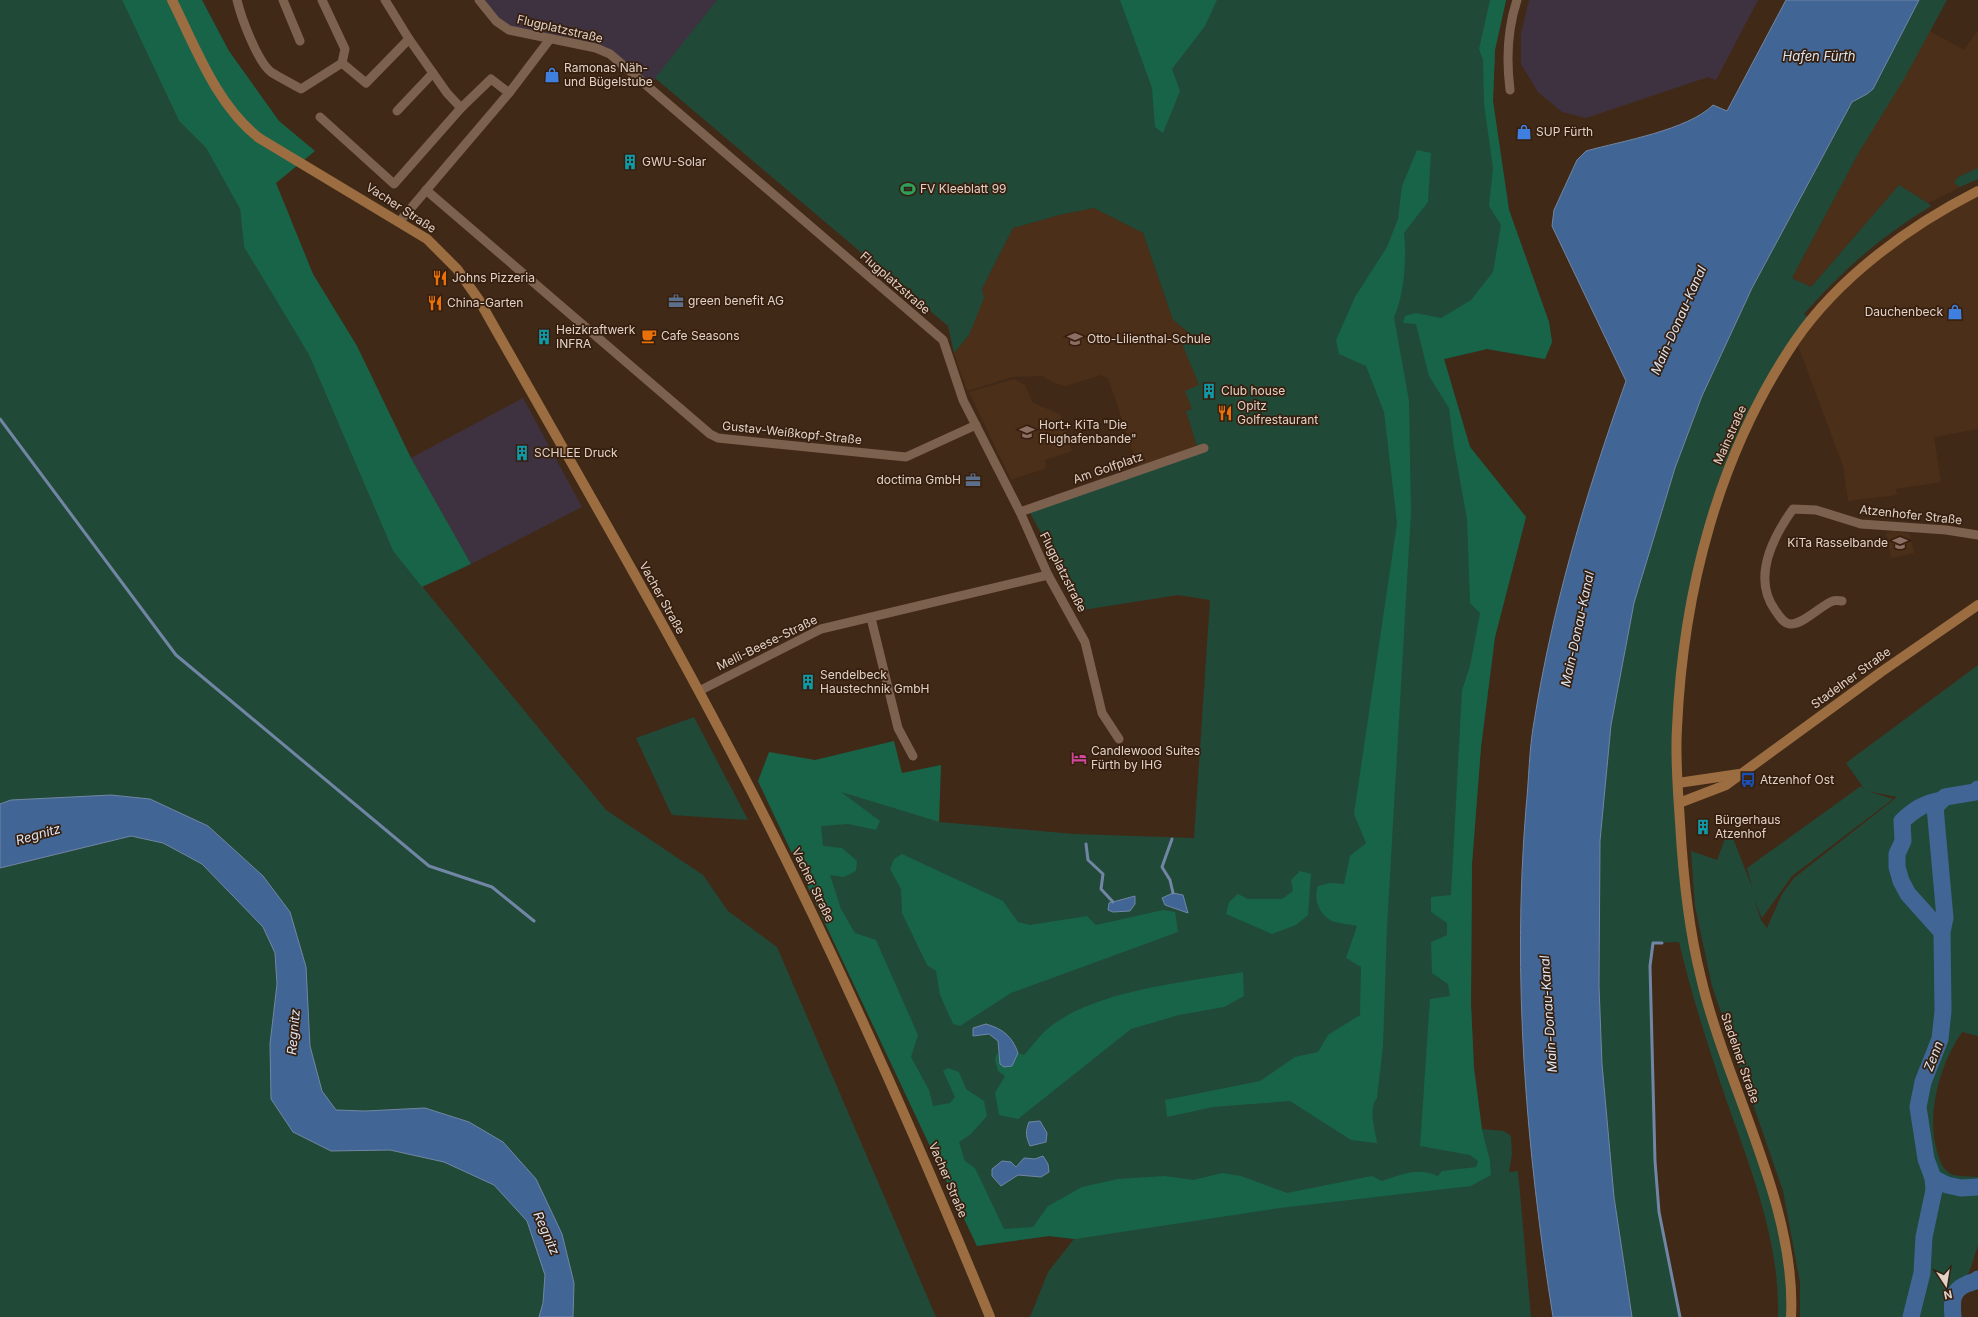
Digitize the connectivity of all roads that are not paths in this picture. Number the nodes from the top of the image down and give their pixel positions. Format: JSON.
{"nodes":[{"id":1,"x":172,"y":0,"type":"edge"},
{"id":2,"x":237,"y":0,"type":"edge"},
{"id":3,"x":283,"y":0,"type":"edge"},
{"id":4,"x":322,"y":0,"type":"edge"},
{"id":5,"x":385,"y":0,"type":"edge"},
{"id":6,"x":479,"y":0,"type":"edge"},
{"id":7,"x":1517,"y":0,"type":"edge"},
{"id":8,"x":409,"y":39,"type":"junction"},
{"id":9,"x":550,"y":39,"type":"junction"},
{"id":10,"x":300,"y":41,"type":"dead end"},
{"id":11,"x":342,"y":63,"type":"junction"},
{"id":12,"x":433,"y":73,"type":"junction"},
{"id":13,"x":1510,"y":90,"type":"dead end"},
{"id":14,"x":509,"y":93,"type":"junction"},
{"id":15,"x":461,"y":108,"type":"junction"},
{"id":16,"x":397,"y":111,"type":"dead end"},
{"id":17,"x":320,"y":117,"type":"dead end"},
{"id":18,"x":426,"y":190,"type":"junction"},
{"id":19,"x":1978,"y":190,"type":"edge"},
{"id":20,"x":400,"y":221,"type":"junction"},
{"id":21,"x":976,"y":425,"type":"junction"},
{"id":22,"x":1204,"y":448,"type":"dead end"},
{"id":23,"x":1020,"y":512,"type":"junction"},
{"id":24,"x":1978,"y":535,"type":"edge"},
{"id":25,"x":1048,"y":576,"type":"junction"},
{"id":26,"x":1842,"y":601,"type":"dead end"},
{"id":27,"x":1978,"y":605,"type":"edge"},
{"id":28,"x":871,"y":618,"type":"junction"},
{"id":29,"x":699,"y":691,"type":"junction"},
{"id":30,"x":1119,"y":739,"type":"dead end"},
{"id":31,"x":913,"y":756,"type":"dead end"},
{"id":32,"x":1740,"y":773,"type":"junction"},
{"id":33,"x":1678,"y":783,"type":"junction"},
{"id":34,"x":1679,"y":803,"type":"junction"},
{"id":35,"x":990,"y":1317,"type":"edge"},
{"id":36,"x":1791,"y":1317,"type":"edge"}],
"edges":[{"from":1,"to":20,"type":"street","name":"Vacher Straße"},
{"from":2,"to":11,"type":"street"},
{"from":3,"to":10,"type":"street"},
{"from":4,"to":11,"type":"street"},
{"from":5,"to":8,"type":"street"},
{"from":6,"to":9,"type":"street","name":"Flugplatzstraße"},
{"from":7,"to":13,"type":"street"},
{"from":8,"to":11,"type":"street"},
{"from":8,"to":12,"type":"street"},
{"from":9,"to":14,"type":"street"},
{"from":9,"to":21,"type":"street","name":"Flugplatzstraße"},
{"from":12,"to":15,"type":"street"},
{"from":12,"to":16,"type":"street"},
{"from":14,"to":15,"type":"street"},
{"from":14,"to":18,"type":"street"},
{"from":15,"to":17,"type":"street"},
{"from":18,"to":20,"type":"street"},
{"from":18,"to":21,"type":"street","name":"Gustav-Weißkopf-Straße"},
{"from":19,"to":33,"type":"street","name":"Mainstraße"},
{"from":20,"to":29,"type":"street","name":"Vacher Straße"},
{"from":21,"to":23,"type":"street","name":"Flugplatzstraße"},
{"from":22,"to":23,"type":"street","name":"Am Golfplatz"},
{"from":23,"to":25,"type":"street","name":"Flugplatzstraße"},
{"from":24,"to":26,"type":"street","name":"Atzenhofer Straße"},
{"from":25,"to":28,"type":"street","name":"Melli-Beese-Straße"},
{"from":25,"to":30,"type":"street","name":"Flugplatzstraße"},
{"from":27,"to":32,"type":"street","name":"Stadelner Straße"},
{"from":28,"to":29,"type":"street","name":"Melli-Beese-Straße"},
{"from":28,"to":31,"type":"street"},
{"from":29,"to":35,"type":"street","name":"Vacher Straße"},
{"from":32,"to":33,"type":"street","name":"Stadelner Straße"},
{"from":32,"to":34,"type":"street","name":"Stadelner Straße"},
{"from":33,"to":34,"type":"street","name":"Stadelner Straße"},
{"from":34,"to":36,"type":"street","name":"Stadelner Straße"}]}
